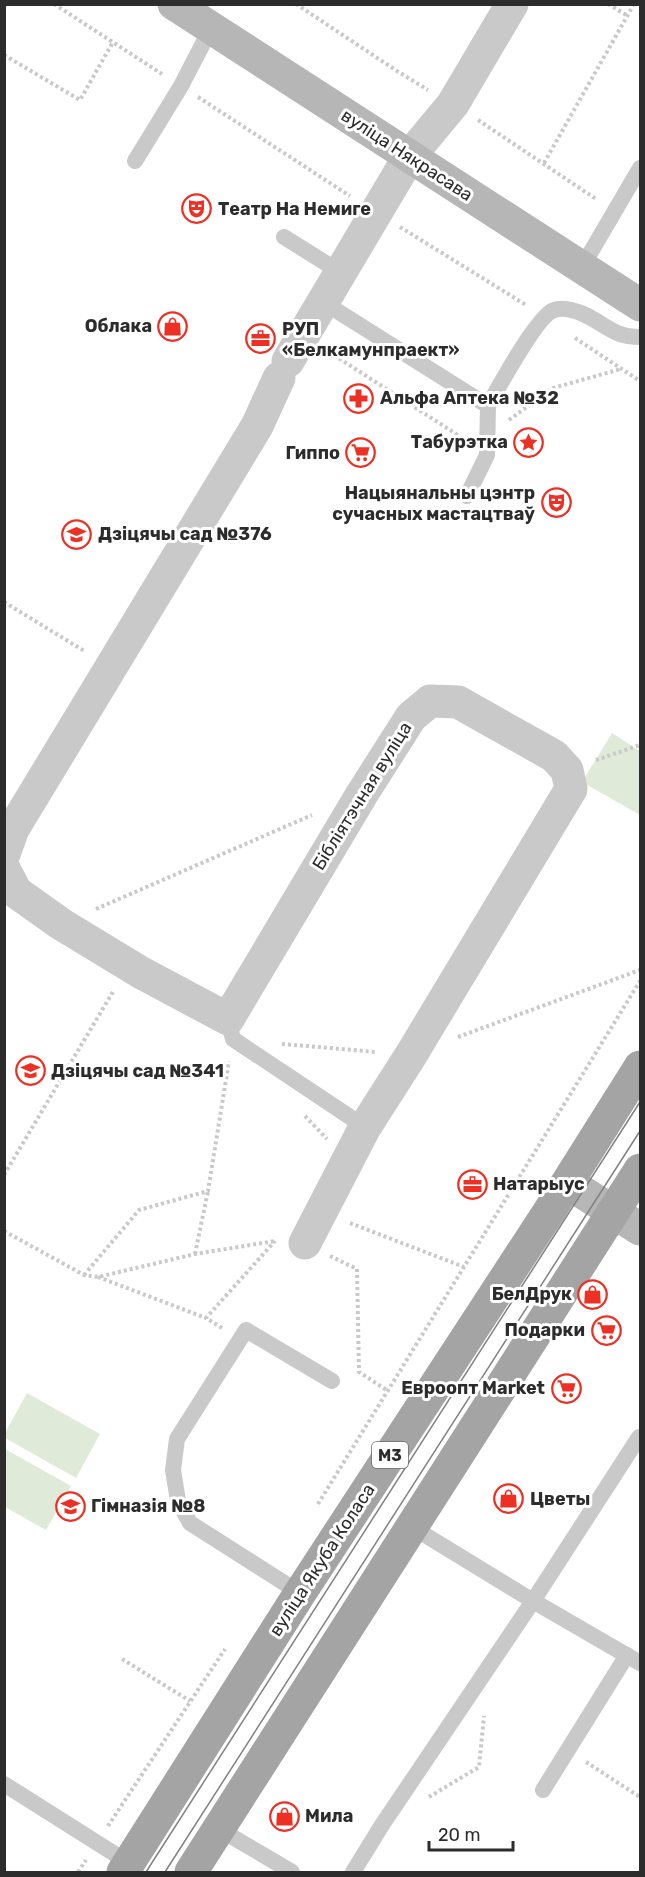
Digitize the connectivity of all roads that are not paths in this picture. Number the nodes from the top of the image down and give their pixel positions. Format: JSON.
{"nodes":[{"id":1,"x":174,"y":4,"type":"edge"},
{"id":2,"x":512,"y":4,"type":"edge"},
{"id":3,"x":211,"y":28,"type":"junction"},
{"id":4,"x":409,"y":157,"type":"junction"},
{"id":5,"x":135,"y":161,"type":"dead end"},
{"id":6,"x":640,"y":168,"type":"edge"},
{"id":7,"x":284,"y":237,"type":"dead end"},
{"id":8,"x":582,"y":267,"type":"junction"},
{"id":9,"x":340,"y":272,"type":"junction"},
{"id":10,"x":323,"y":302,"type":"junction"},
{"id":11,"x":640,"y":306,"type":"edge"},
{"id":12,"x":640,"y":337,"type":"edge"},
{"id":13,"x":488,"y":406,"type":"junction"},
{"id":14,"x":466,"y":496,"type":"dead end"},
{"id":15,"x":4,"y":854,"type":"edge"},
{"id":16,"x":4,"y":869,"type":"edge"},
{"id":17,"x":230,"y":1029,"type":"junction"},
{"id":18,"x":640,"y":1067,"type":"edge"},
{"id":19,"x":365,"y":1127,"type":"junction"},
{"id":20,"x":640,"y":1170,"type":"edge"},
{"id":21,"x":568,"y":1183,"type":"junction"},
{"id":22,"x":627,"y":1221,"type":"edge"},
{"id":23,"x":290,"y":1242,"type":"road end"},
{"id":24,"x":332,"y":1381,"type":"dead end"},
{"id":25,"x":640,"y":1438,"type":"edge"},
{"id":26,"x":412,"y":1527,"type":"junction"},
{"id":27,"x":300,"y":1593,"type":"junction"},
{"id":28,"x":533,"y":1601,"type":"junction"},
{"id":29,"x":634,"y":1659,"type":"edge"},
{"id":30,"x":4,"y":1784,"type":"edge"},
{"id":31,"x":543,"y":1790,"type":"dead end"},
{"id":32,"x":219,"y":1829,"type":"junction"},
{"id":33,"x":126,"y":1868,"type":"edge"},
{"id":34,"x":191,"y":1872,"type":"edge"},
{"id":35,"x":292,"y":1872,"type":"edge"},
{"id":36,"x":353,"y":1872,"type":"edge"}],
"edges":[{"from":1,"to":3,"type":"main road","name":"вуліца Някрасава"},
{"from":2,"to":4,"type":"street"},
{"from":3,"to":4,"type":"main road","name":"вуліца Някрасава"},
{"from":3,"to":5,"type":"lane"},
{"from":4,"to":8,"type":"main road","name":"вуліца Някрасава"},
{"from":4,"to":9,"type":"street"},
{"from":6,"to":8,"type":"lane"},
{"from":7,"to":9,"type":"lane"},
{"from":8,"to":11,"type":"main road","name":"вуліца Някрасава"},
{"from":9,"to":10,"type":"street"},
{"from":10,"to":13,"type":"lane"},
{"from":10,"to":15,"type":"street"},
{"from":12,"to":13,"type":"lane"},
{"from":13,"to":14,"type":"lane"},
{"from":16,"to":17,"type":"street"},
{"from":17,"to":19,"type":"lane"},
{"from":17,"to":19,"type":"street","name":"Бібліятэчная вуліца"},
{"from":18,"to":21,"type":"main road","name":"вуліца Якуба Коласа","number":"М3"},
{"from":19,"to":23,"type":"street"},
{"from":20,"to":22,"type":"main road"},
{"from":21,"to":22,"type":"main road"},
{"from":21,"to":27,"type":"main road","name":"вуліца Якуба Коласа","number":"М3"},
{"from":22,"to":26,"type":"main road"},
{"from":24,"to":27,"type":"lane"},
{"from":25,"to":28,"type":"lane"},
{"from":26,"to":28,"type":"lane"},
{"from":26,"to":32,"type":"main road"},
{"from":27,"to":33,"type":"main road","name":"вуліца Якуба Коласа","number":"М3"},
{"from":28,"to":29,"type":"lane"},
{"from":28,"to":36,"type":"lane"},
{"from":29,"to":31,"type":"lane"},
{"from":30,"to":33,"type":"lane"},
{"from":32,"to":34,"type":"main road"},
{"from":32,"to":35,"type":"lane"}]}
